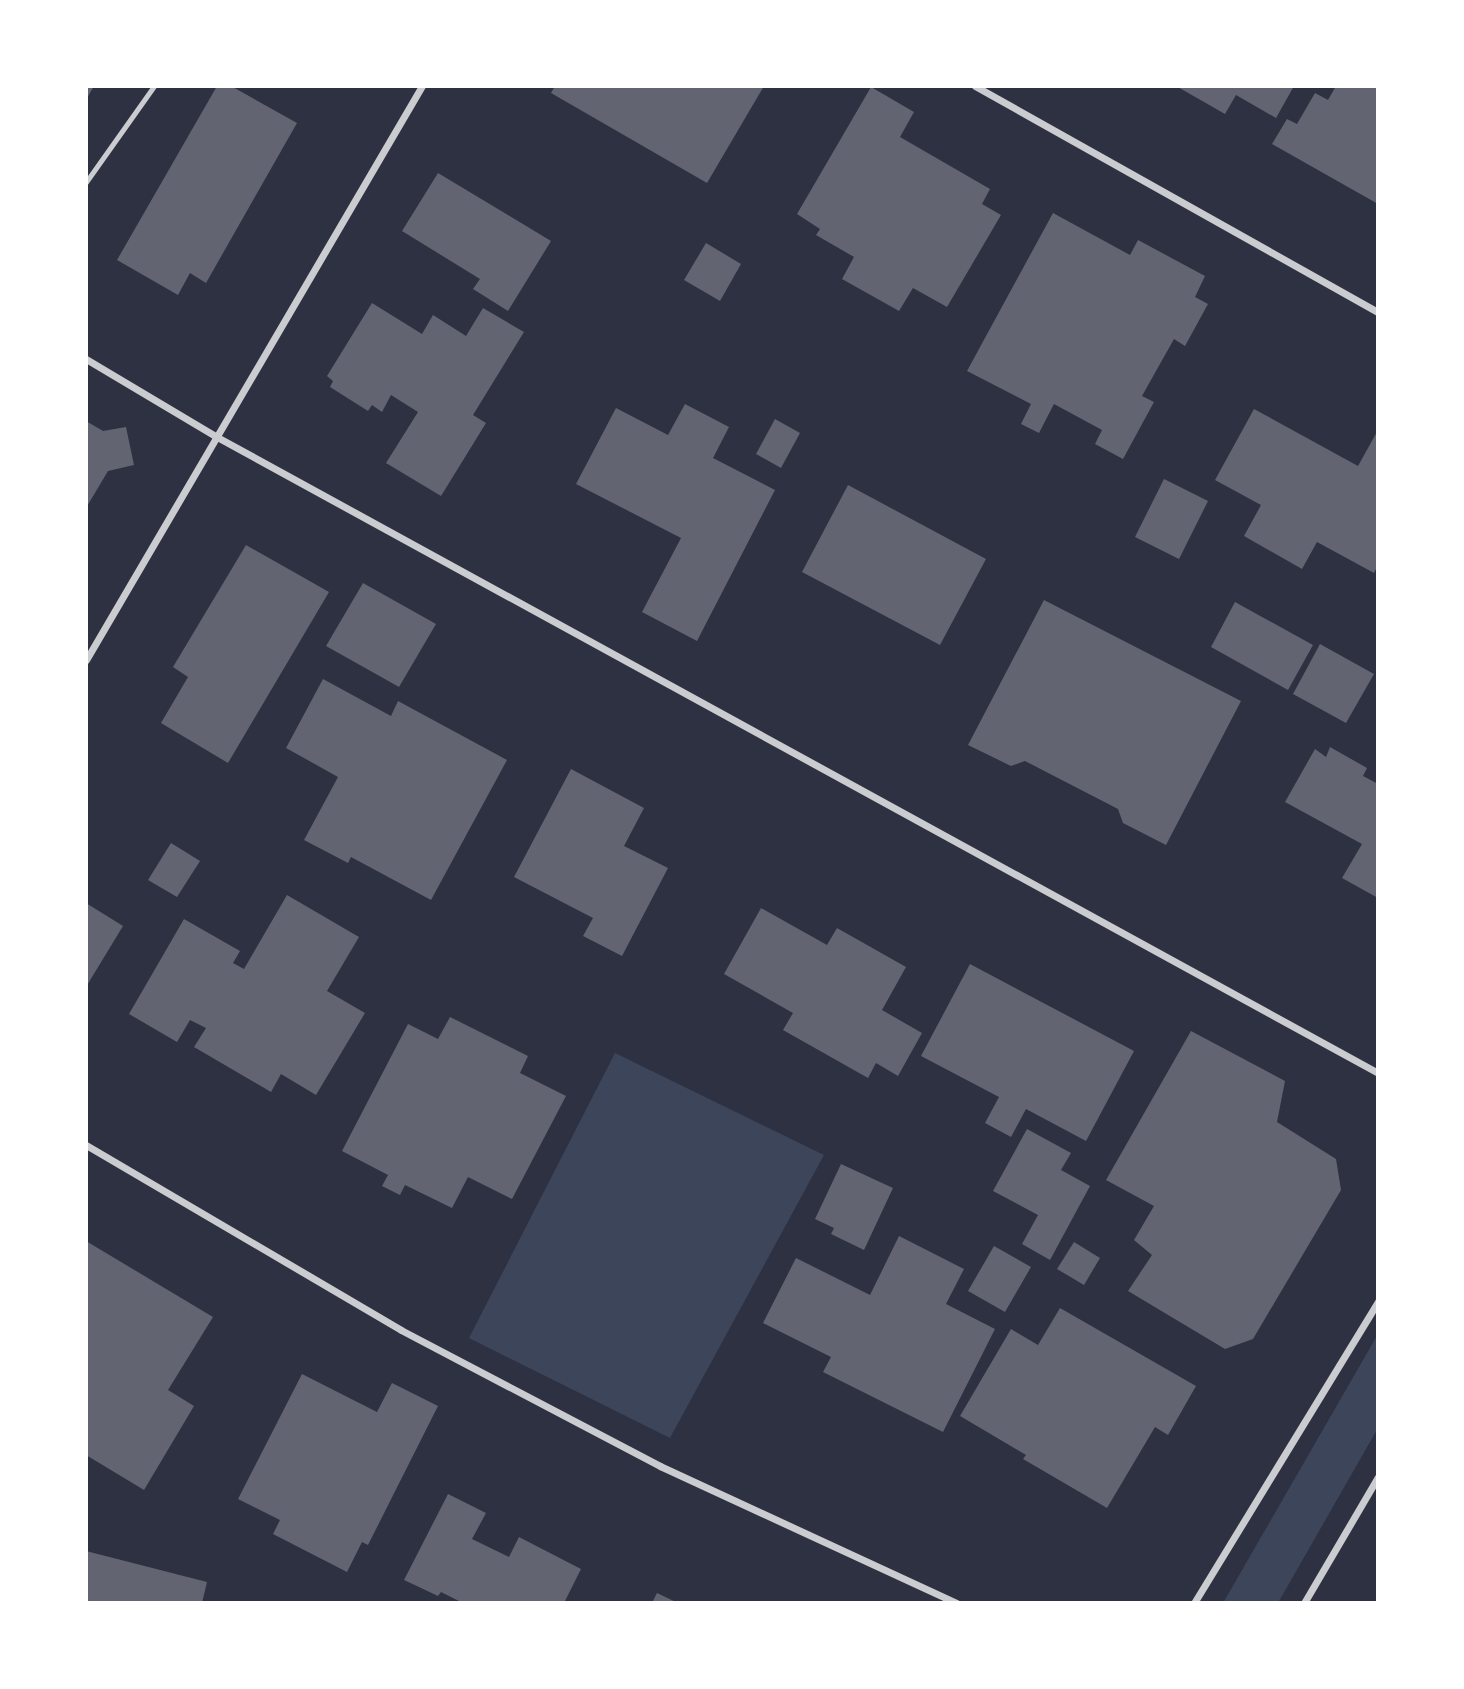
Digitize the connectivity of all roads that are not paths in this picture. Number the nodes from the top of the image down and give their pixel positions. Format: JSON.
{"nodes":[{"id":1,"x":153,"y":86,"type":"edge"},
{"id":2,"x":422,"y":86,"type":"edge"},
{"id":3,"x":975,"y":86,"type":"edge"},
{"id":4,"x":86,"y":182,"type":"edge"},
{"id":5,"x":1378,"y":312,"type":"edge"},
{"id":6,"x":86,"y":359,"type":"edge"},
{"id":7,"x":217,"y":437,"type":"junction"},
{"id":8,"x":86,"y":660,"type":"edge"},
{"id":9,"x":1378,"y":1073,"type":"edge"},
{"id":10,"x":86,"y":1145,"type":"edge"},
{"id":11,"x":1378,"y":1301,"type":"edge"},
{"id":12,"x":1378,"y":1478,"type":"edge"},
{"id":13,"x":957,"y":1603,"type":"edge"},
{"id":14,"x":1194,"y":1603,"type":"edge"},
{"id":15,"x":1304,"y":1603,"type":"edge"}],
"edges":[{"from":1,"to":4,"type":"lane"},
{"from":2,"to":7,"type":"street"},
{"from":3,"to":5,"type":"street"},
{"from":6,"to":7,"type":"street"},
{"from":7,"to":8,"type":"street"},
{"from":7,"to":9,"type":"street"},
{"from":10,"to":13,"type":"street"},
{"from":11,"to":14,"type":"street"},
{"from":12,"to":15,"type":"street"}]}
